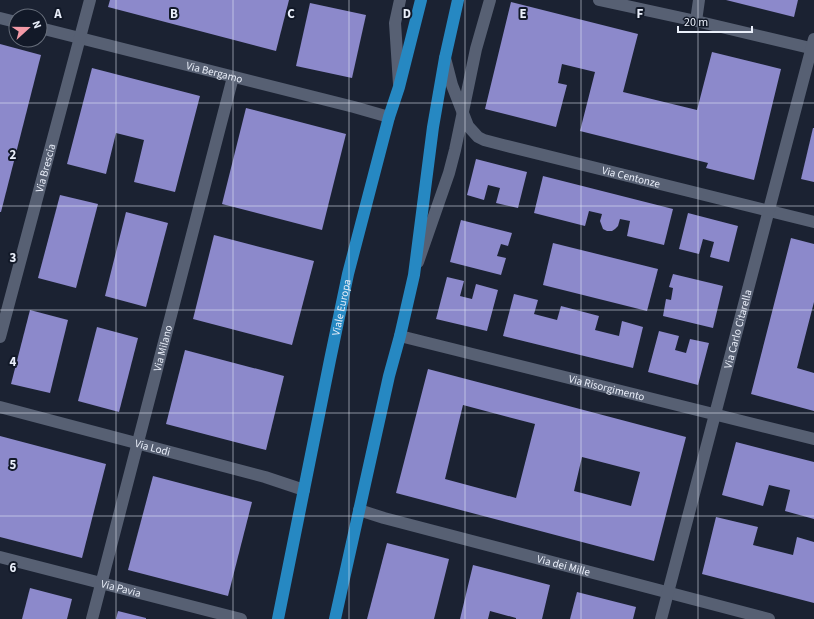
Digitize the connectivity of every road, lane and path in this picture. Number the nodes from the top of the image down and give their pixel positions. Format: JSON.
{"nodes":[{"id":1,"x":90,"y":0,"type":"edge"},
{"id":2,"x":400,"y":0,"type":"edge"},
{"id":3,"x":422,"y":0,"type":"edge"},
{"id":4,"x":458,"y":0,"type":"edge"},
{"id":5,"x":490,"y":0,"type":"edge"},
{"id":6,"x":599,"y":0,"type":"edge"},
{"id":7,"x":699,"y":0,"type":"edge"},
{"id":8,"x":696,"y":21,"type":"junction"},
{"id":9,"x":48,"y":30,"type":"edge"},
{"id":10,"x":80,"y":38,"type":"junction"},
{"id":11,"x":813,"y":45,"type":"edge"},
{"id":12,"x":445,"y":58,"type":"junction"},
{"id":13,"x":233,"y":77,"type":"junction"},
{"id":14,"x":399,"y":87,"type":"junction"},
{"id":15,"x":463,"y":112,"type":"junction"},
{"id":16,"x":389,"y":116,"type":"junction"},
{"id":17,"x":769,"y":210,"type":"junction"},
{"id":18,"x":814,"y":222,"type":"edge"},
{"id":19,"x":414,"y":275,"type":"junction"},
{"id":20,"x":0,"y":336,"type":"edge"},
{"id":21,"x":400,"y":336,"type":"junction"},
{"id":22,"x":0,"y":407,"type":"edge"},
{"id":23,"x":715,"y":414,"type":"junction"},
{"id":24,"x":814,"y":439,"type":"edge"},
{"id":25,"x":138,"y":443,"type":"junction"},
{"id":26,"x":304,"y":490,"type":"junction"},
{"id":27,"x":359,"y":510,"type":"junction"},
{"id":28,"x":0,"y":557,"type":"edge"},
{"id":29,"x":101,"y":583,"type":"junction"},
{"id":30,"x":668,"y":592,"type":"junction"},
{"id":31,"x":92,"y":619,"type":"edge"},
{"id":32,"x":241,"y":619,"type":"edge"},
{"id":33,"x":278,"y":619,"type":"edge"},
{"id":34,"x":335,"y":619,"type":"edge"},
{"id":35,"x":661,"y":619,"type":"edge"},
{"id":36,"x":769,"y":619,"type":"edge"}],
"edges":[{"from":1,"to":10,"type":"street","name":"Via Brescia"},
{"from":2,"to":14,"type":"street"},
{"from":3,"to":14,"type":"main road","name":"Viale Europa"},
{"from":4,"to":12,"type":"main road"},
{"from":5,"to":15,"type":"street"},
{"from":6,"to":8,"type":"street"},
{"from":7,"to":8,"type":"street"},
{"from":8,"to":11,"type":"street"},
{"from":9,"to":10,"type":"street","name":"Via Bergamo"},
{"from":10,"to":13,"type":"street","name":"Via Bergamo"},
{"from":10,"to":20,"type":"street","name":"Via Brescia"},
{"from":11,"to":17,"type":"street","name":"Via Carlo Citarella"},
{"from":12,"to":15,"type":"street","name":"Via Centonze"},
{"from":12,"to":19,"type":"main road"},
{"from":13,"to":16,"type":"street","name":"Via Bergamo"},
{"from":13,"to":25,"type":"street","name":"Via Milano"},
{"from":14,"to":16,"type":"main road","name":"Viale Europa"},
{"from":15,"to":17,"type":"street","name":"Via Centonze"},
{"from":15,"to":19,"type":"street"},
{"from":16,"to":26,"type":"main road","name":"Viale Europa"},
{"from":17,"to":18,"type":"street","name":"Via Centonze"},
{"from":17,"to":23,"type":"street","name":"Via Carlo Citarella"},
{"from":19,"to":21,"type":"main road"},
{"from":21,"to":23,"type":"street","name":"Via Risorgimento"},
{"from":21,"to":27,"type":"main road"},
{"from":22,"to":25,"type":"street","name":"Via Lodi"},
{"from":23,"to":24,"type":"street","name":"Via Risorgimento"},
{"from":23,"to":30,"type":"street","name":"Via Carlo Citarella"},
{"from":25,"to":26,"type":"street","name":"Via Lodi"},
{"from":25,"to":29,"type":"street","name":"Via Milano"},
{"from":26,"to":33,"type":"main road","name":"Viale Europa"},
{"from":27,"to":30,"type":"street","name":"Via dei Mille"},
{"from":27,"to":34,"type":"main road"},
{"from":28,"to":29,"type":"street","name":"Via Pavia"},
{"from":29,"to":31,"type":"street","name":"Via Milano"},
{"from":29,"to":32,"type":"street","name":"Via Pavia"},
{"from":30,"to":35,"type":"street","name":"Via Carlo Citarella"},
{"from":30,"to":36,"type":"street","name":"Via dei Mille"}]}
